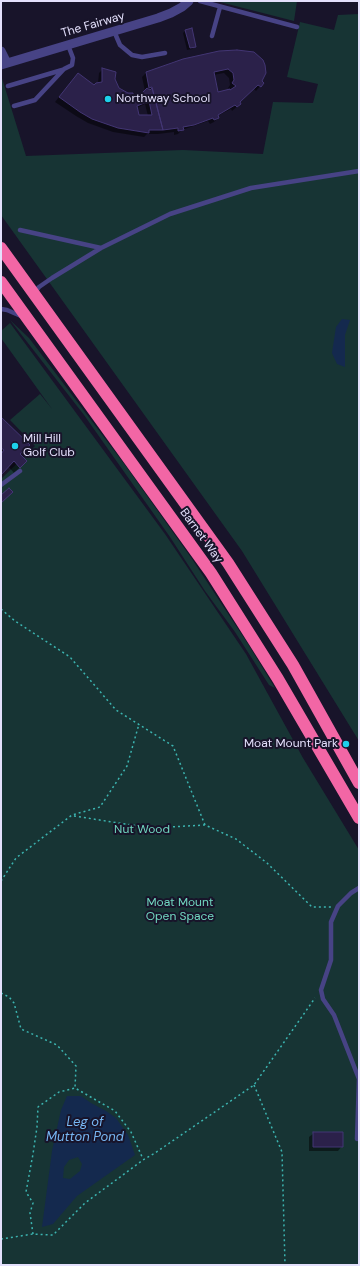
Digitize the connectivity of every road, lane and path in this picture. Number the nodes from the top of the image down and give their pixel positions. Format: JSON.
{"nodes":[{"id":1,"x":189,"y":1,"type":"edge"},
{"id":2,"x":200,"y":1,"type":"edge"},
{"id":3,"x":220,"y":7,"type":"junction"},
{"id":4,"x":297,"y":26,"type":"dead end"},
{"id":5,"x":114,"y":31,"type":"junction"},
{"id":6,"x":212,"y":36,"type":"dead end"},
{"id":7,"x":68,"y":44,"type":"junction"},
{"id":8,"x":1,"y":50,"type":"edge"},
{"id":9,"x":165,"y":53,"type":"dead end"},
{"id":10,"x":4,"y":64,"type":"edge"},
{"id":11,"x":64,"y":69,"type":"junction"},
{"id":12,"x":8,"y":86,"type":"dead end"},
{"id":13,"x":14,"y":106,"type":"dead end"},
{"id":14,"x":359,"y":171,"type":"edge"},
{"id":15,"x":20,"y":230,"type":"dead end"},
{"id":16,"x":1,"y":248,"type":"edge"},
{"id":17,"x":101,"y":248,"type":"junction"},
{"id":18,"x":2,"y":287,"type":"edge"},
{"id":19,"x":34,"y":293,"type":"junction"},
{"id":20,"x":1,"y":309,"type":"edge"},
{"id":21,"x":27,"y":318,"type":"junction"},
{"id":22,"x":20,"y":471,"type":"dead end"},
{"id":23,"x":1,"y":485,"type":"edge"},
{"id":24,"x":1,"y":609,"type":"edge"},
{"id":25,"x":139,"y":724,"type":"junction"},
{"id":26,"x":359,"y":783,"type":"edge"},
{"id":27,"x":72,"y":815,"type":"junction"},
{"id":28,"x":359,"y":818,"type":"edge"},
{"id":29,"x":205,"y":825,"type":"junction"},
{"id":30,"x":1,"y":881,"type":"edge"},
{"id":31,"x":359,"y":888,"type":"edge"},
{"id":32,"x":338,"y":906,"type":"junction"},
{"id":33,"x":321,"y":990,"type":"junction"},
{"id":34,"x":1,"y":993,"type":"edge"},
{"id":35,"x":254,"y":1085,"type":"junction"},
{"id":36,"x":75,"y":1088,"type":"junction"},
{"id":37,"x":357,"y":1139,"type":"dead end"},
{"id":38,"x":143,"y":1160,"type":"junction"},
{"id":39,"x":33,"y":1234,"type":"junction"},
{"id":40,"x":1,"y":1239,"type":"edge"},
{"id":41,"x":285,"y":1265,"type":"edge"}],
"edges":[{"from":1,"to":5,"type":"street","name":"The Fairway"},
{"from":2,"to":3,"type":"lane"},
{"from":3,"to":4,"type":"lane"},
{"from":3,"to":6,"type":"lane"},
{"from":5,"to":7,"type":"street","name":"The Fairway"},
{"from":5,"to":9,"type":"lane"},
{"from":7,"to":10,"type":"street","name":"The Fairway"},
{"from":7,"to":11,"type":"lane"},
{"from":8,"to":10,"type":"street"},
{"from":11,"to":12,"type":"lane"},
{"from":11,"to":13,"type":"lane"},
{"from":14,"to":17,"type":"lane"},
{"from":15,"to":17,"type":"lane"},
{"from":16,"to":19,"type":"highway","name":"Barnet Way"},
{"from":17,"to":19,"type":"lane"},
{"from":18,"to":21,"type":"highway","name":"Barnet Way"},
{"from":19,"to":26,"type":"highway","name":"Barnet Way"},
{"from":20,"to":21,"type":"lane"},
{"from":21,"to":28,"type":"highway","name":"Barnet Way"},
{"from":22,"to":23,"type":"lane"},
{"from":24,"to":25,"type":"path"},
{"from":25,"to":27,"type":"path"},
{"from":25,"to":29,"type":"path"},
{"from":27,"to":29,"type":"path"},
{"from":27,"to":30,"type":"path"},
{"from":29,"to":32,"type":"path"},
{"from":31,"to":32,"type":"lane"},
{"from":32,"to":33,"type":"lane"},
{"from":33,"to":35,"type":"path"},
{"from":33,"to":37,"type":"lane"},
{"from":34,"to":36,"type":"path"},
{"from":35,"to":38,"type":"path"},
{"from":35,"to":41,"type":"path"},
{"from":36,"to":38,"type":"path"},
{"from":36,"to":39,"type":"path"},
{"from":38,"to":39,"type":"path"},
{"from":39,"to":40,"type":"path"}]}
